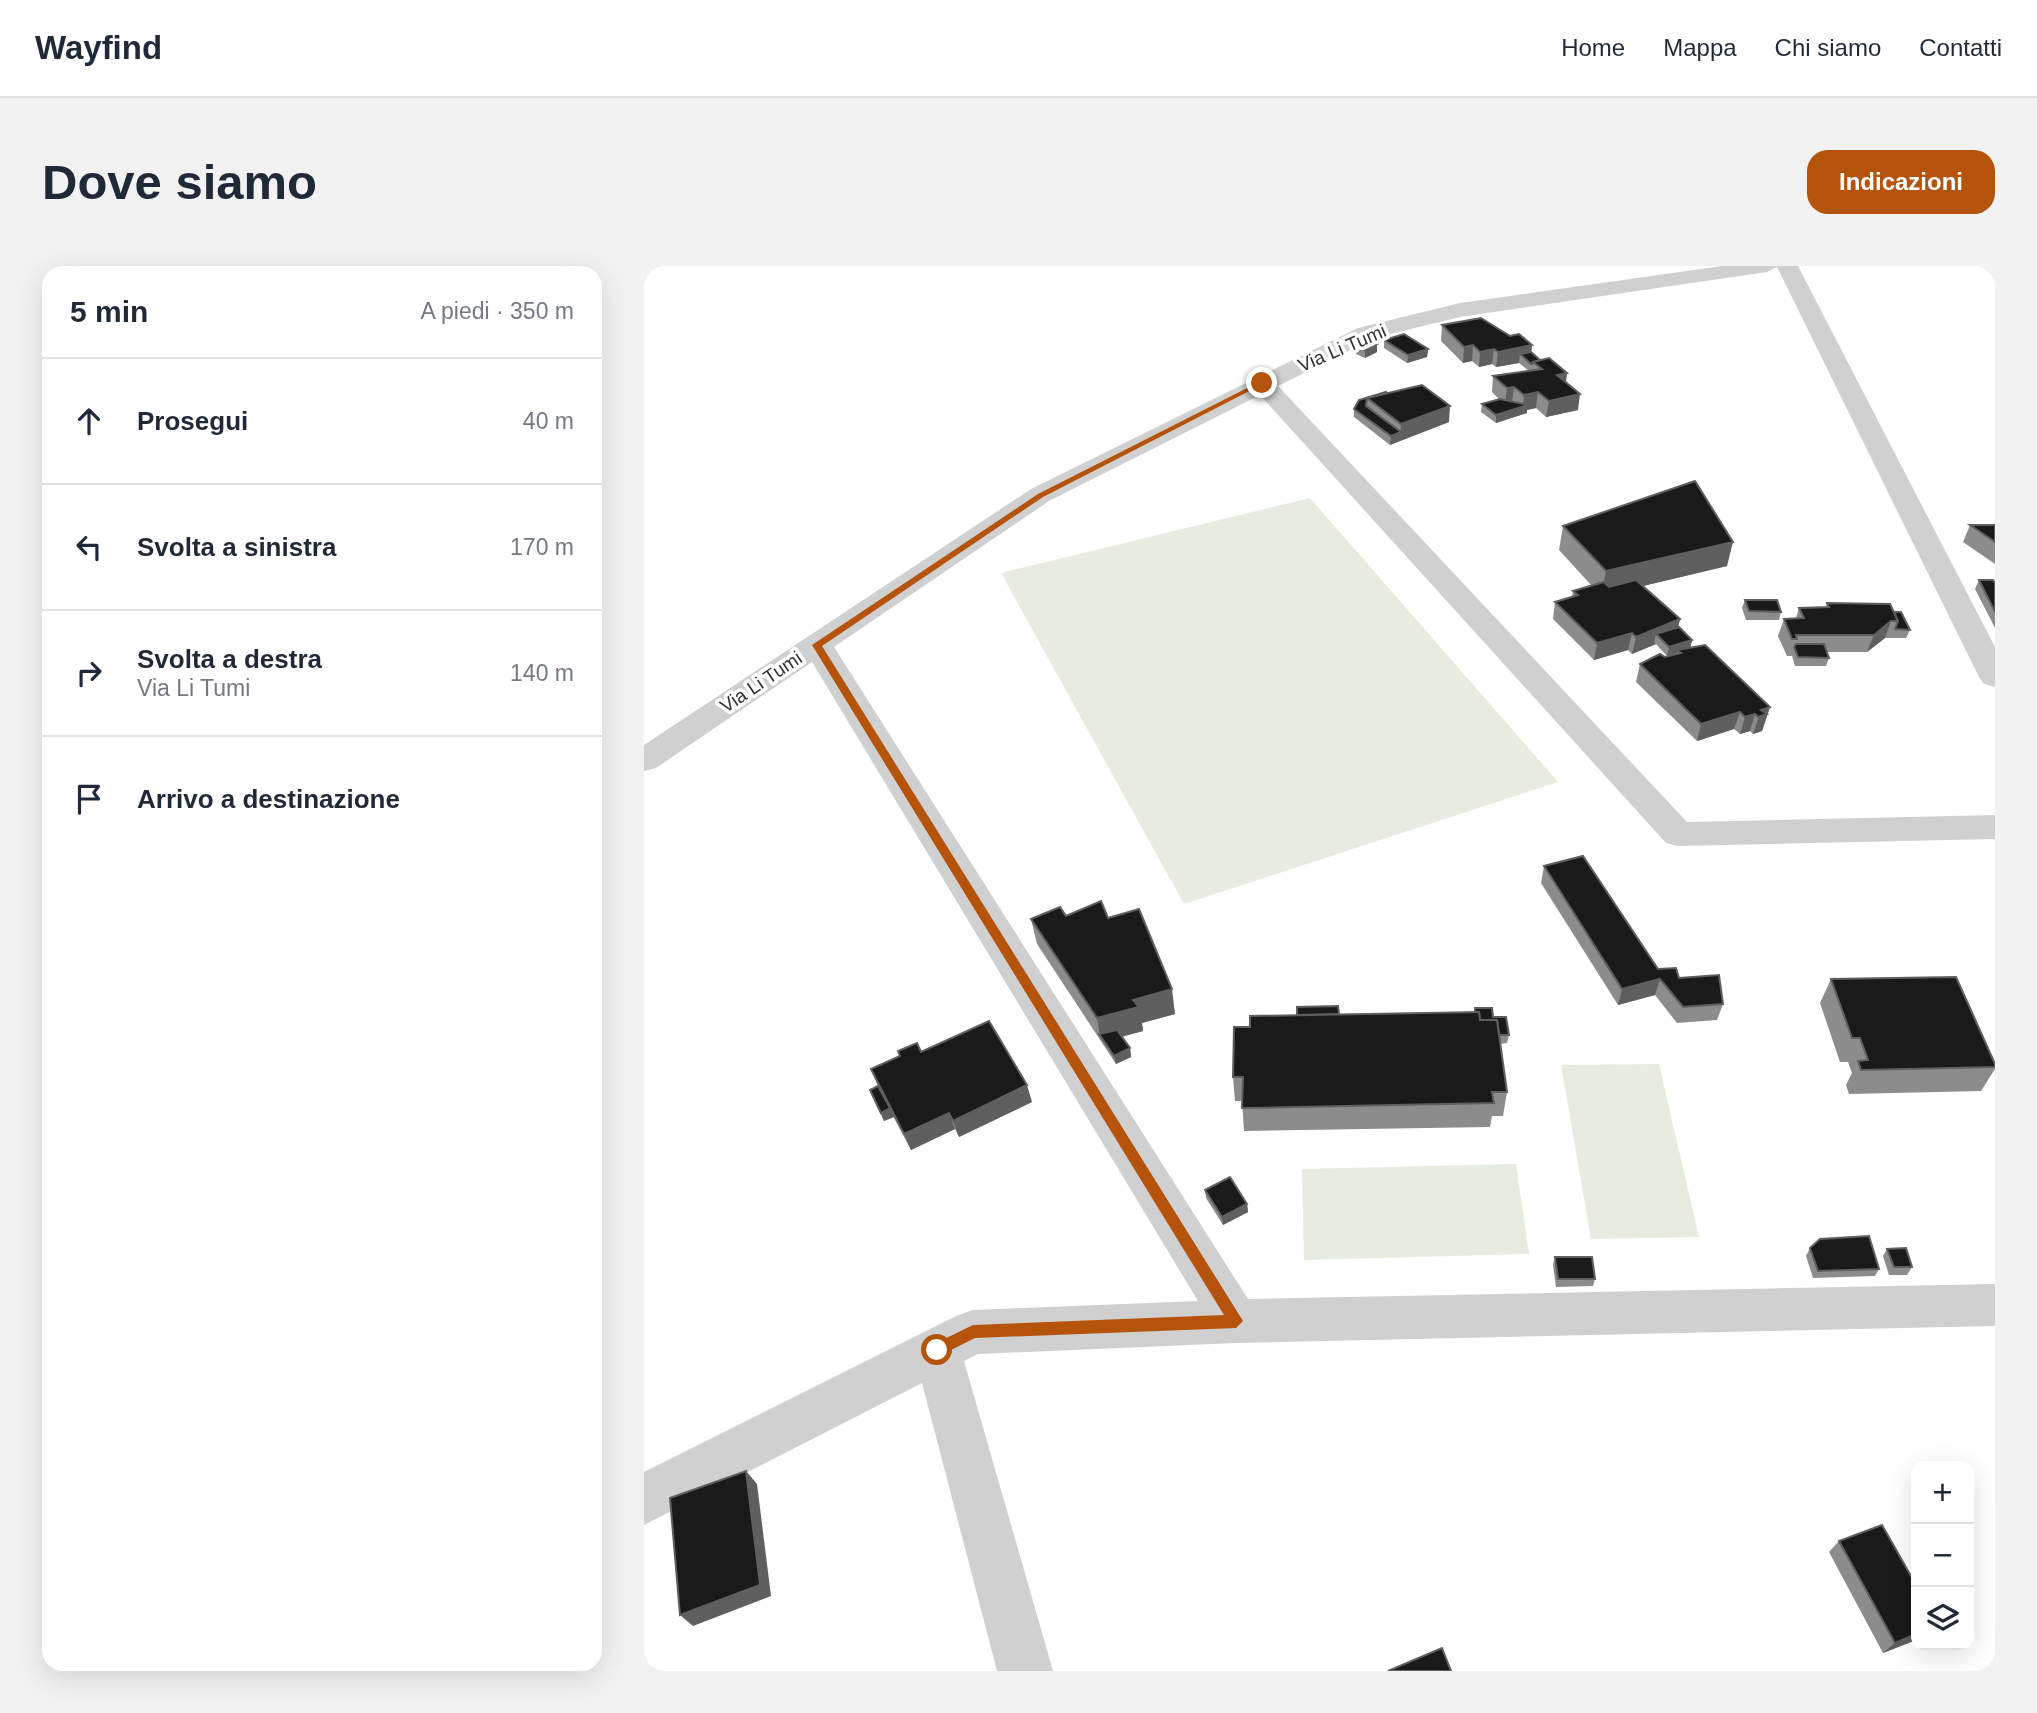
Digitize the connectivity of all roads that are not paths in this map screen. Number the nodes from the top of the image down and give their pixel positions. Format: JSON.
{"nodes":[{"id":1,"x":1767,"y":266,"type":"edge"},
{"id":2,"x":1787,"y":266,"type":"edge"},
{"id":3,"x":1262,"y":383,"type":"junction"},
{"id":4,"x":817,"y":645,"type":"junction"},
{"id":5,"x":1995,"y":677,"type":"edge"},
{"id":6,"x":644,"y":760,"type":"edge"},
{"id":7,"x":1995,"y":827,"type":"edge"},
{"id":8,"x":1995,"y":1306,"type":"edge"},
{"id":9,"x":1236,"y":1321,"type":"junction"},
{"id":10,"x":937,"y":1350,"type":"junction"},
{"id":11,"x":644,"y":1499,"type":"edge"},
{"id":12,"x":1025,"y":1671,"type":"edge"}],
"edges":[{"from":1,"to":3,"type":"street","name":"Via Li Tumi"},
{"from":2,"to":5,"type":"street"},
{"from":3,"to":4,"type":"street","name":"Via Li Tumi"},
{"from":3,"to":7,"type":"street"},
{"from":4,"to":6,"type":"street","name":"Via Li Tumi"},
{"from":4,"to":9,"type":"street"},
{"from":8,"to":9,"type":"street"},
{"from":9,"to":10,"type":"street"},
{"from":10,"to":11,"type":"street"},
{"from":10,"to":12,"type":"street"}]}
